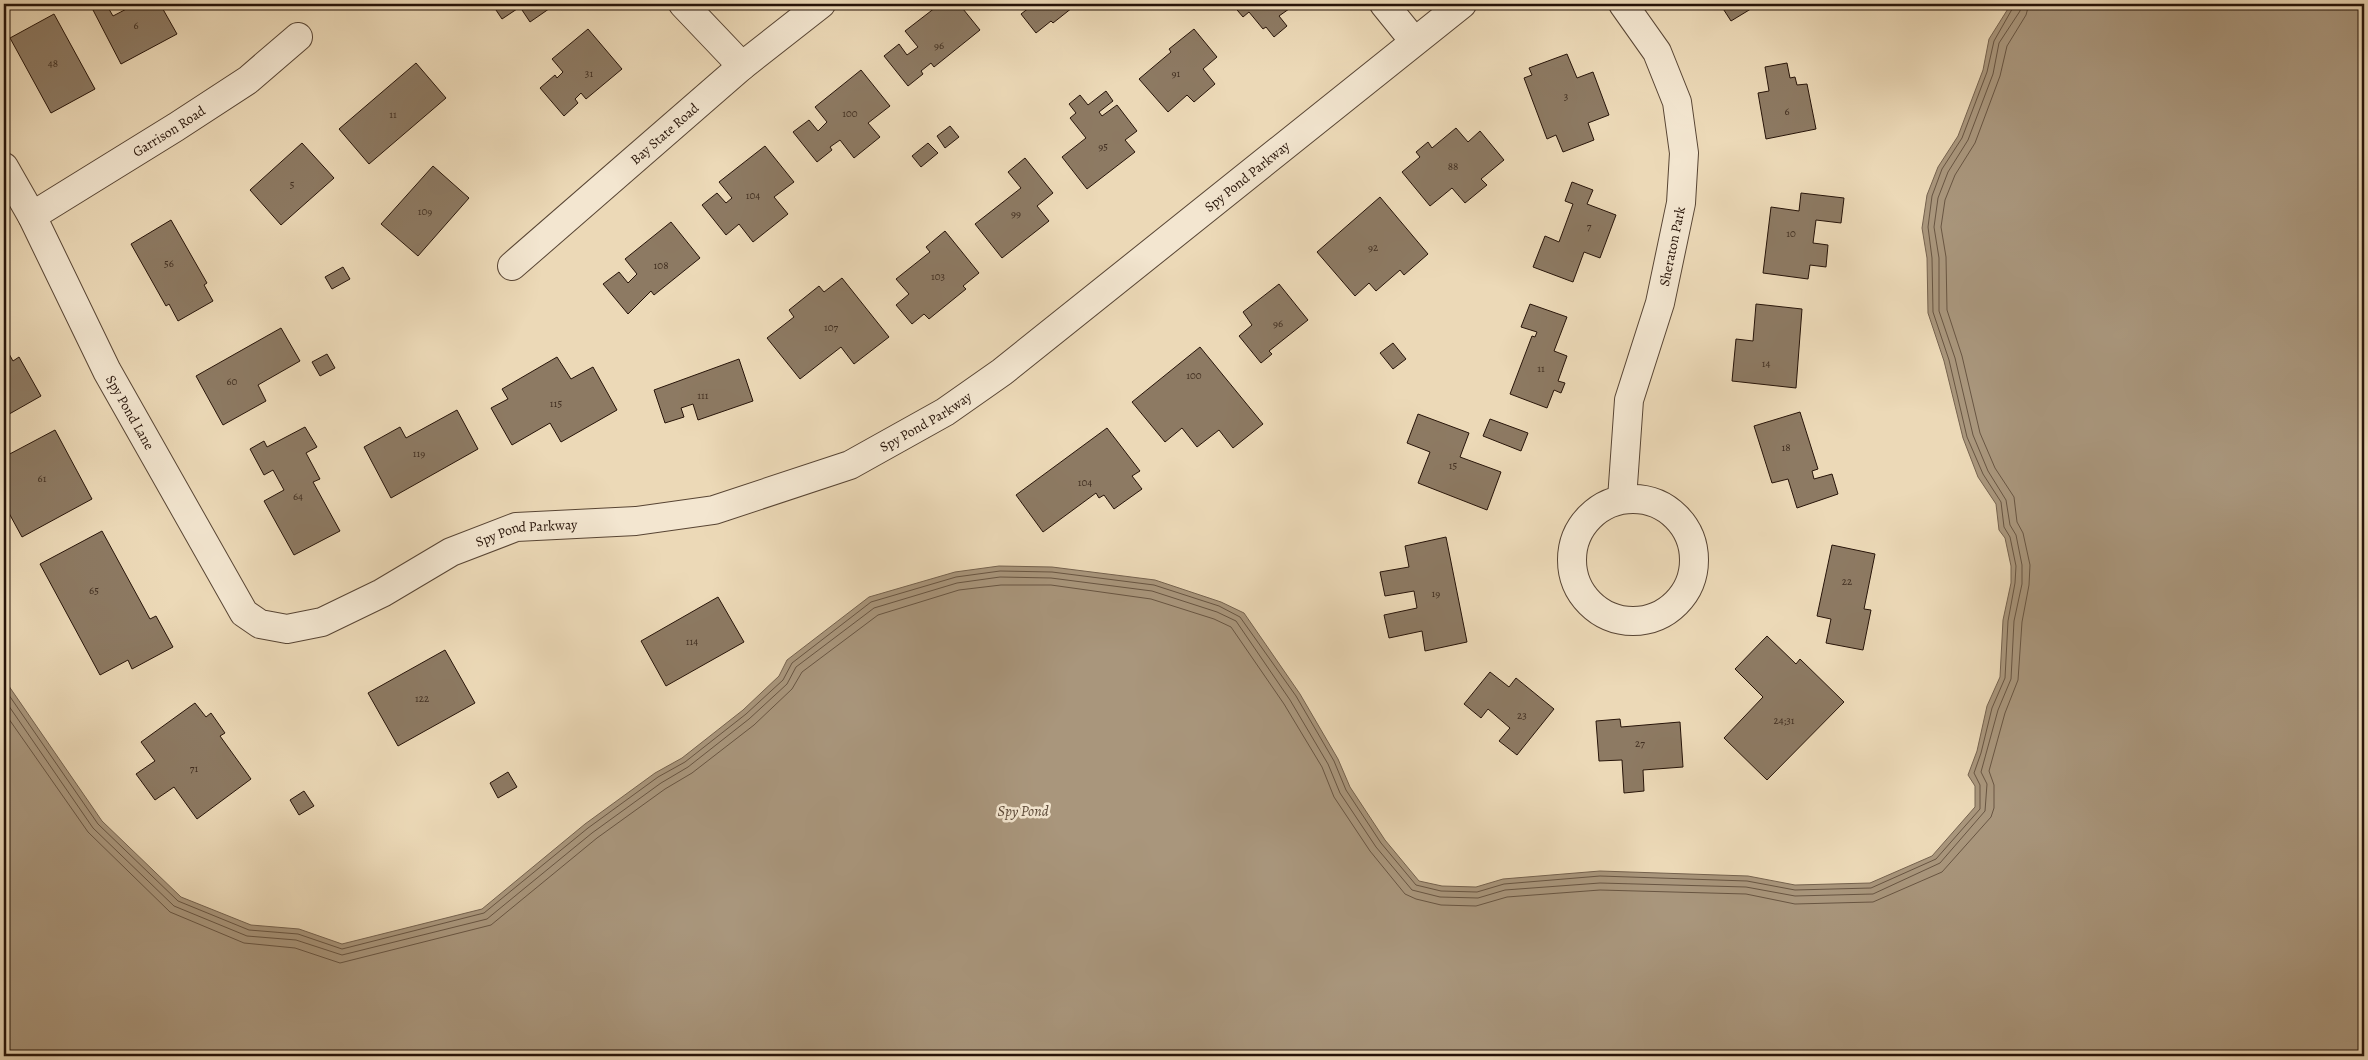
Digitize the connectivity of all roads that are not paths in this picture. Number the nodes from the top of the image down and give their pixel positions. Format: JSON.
{"nodes":[{"id":1,"x":683,"y":4,"type":"edge"},
{"id":2,"x":821,"y":4,"type":"edge"},
{"id":3,"x":1384,"y":4,"type":"edge"},
{"id":4,"x":1623,"y":4,"type":"edge"},
{"id":5,"x":1459,"y":5,"type":"edge"},
{"id":6,"x":298,"y":36,"type":"dead end"},
{"id":7,"x":1414,"y":41,"type":"junction"},
{"id":8,"x":742,"y":66,"type":"junction"},
{"id":9,"x":4,"y":167,"type":"edge"},
{"id":10,"x":32,"y":216,"type":"junction"},
{"id":11,"x":512,"y":266,"type":"dead end"},
{"id":12,"x":1622,"y":499,"type":"junction"},
{"id":13,"x":287,"y":629,"type":"joint"}],
"edges":[{"from":1,"to":8,"type":"street"},
{"from":2,"to":8,"type":"street","name":"Bay State Road"},
{"from":3,"to":7,"type":"street"},
{"from":4,"to":12,"type":"street","name":"Sheraton Park"},
{"from":5,"to":7,"type":"street","name":"Spy Pond Parkway"},
{"from":6,"to":10,"type":"street","name":"Garrison Road"},
{"from":7,"to":13,"type":"street","name":"Spy Pond Parkway"},
{"from":8,"to":11,"type":"street","name":"Bay State Road"},
{"from":9,"to":10,"type":"street","name":"Spy Pond Lane"},
{"from":10,"to":13,"type":"street","name":"Spy Pond Lane"},
{"from":12,"to":12,"type":"street"}]}
